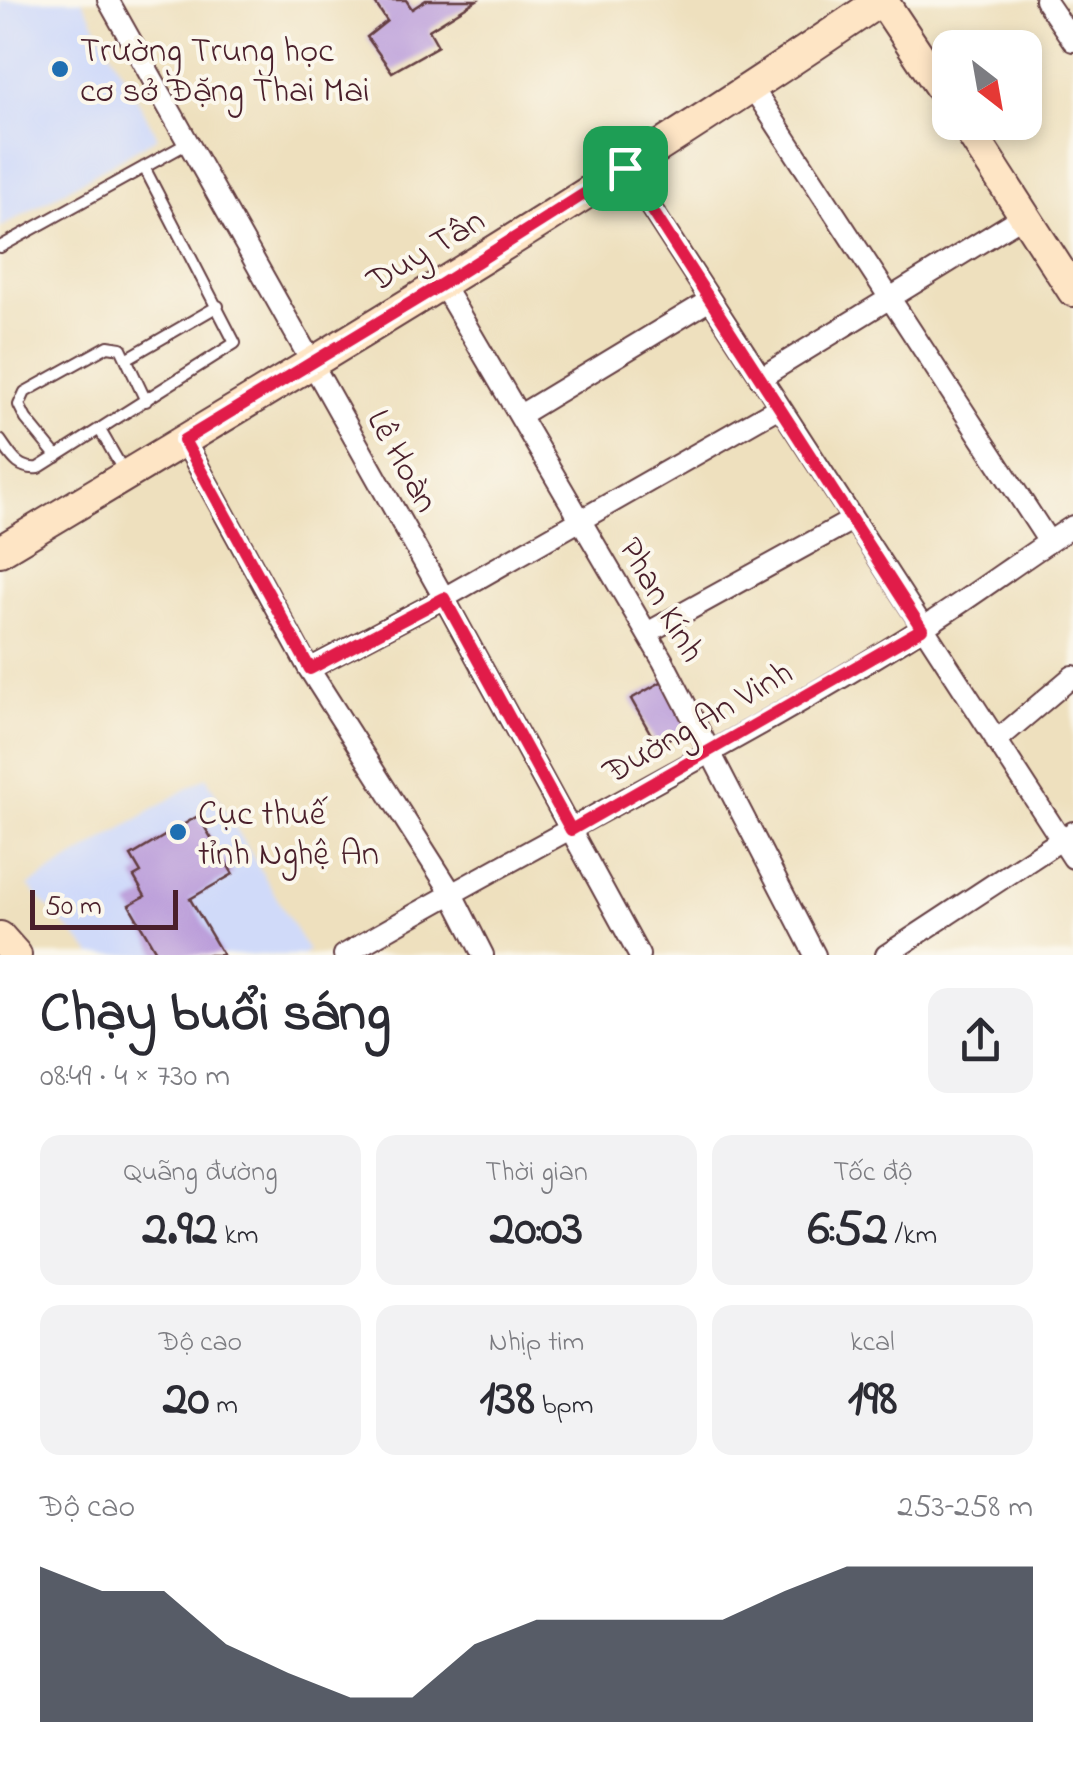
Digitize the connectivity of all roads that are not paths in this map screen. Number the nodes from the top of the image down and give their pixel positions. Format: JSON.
{"nodes":[{"id":1,"x":108,"y":0,"type":"edge"},
{"id":2,"x":882,"y":0,"type":"edge"},
{"id":3,"x":1045,"y":0,"type":"edge"},
{"id":4,"x":1073,"y":40,"type":"edge"},
{"id":5,"x":932,"y":75,"type":"edge"},
{"id":6,"x":752,"y":88,"type":"junction"},
{"id":7,"x":976,"y":140,"type":"edge"},
{"id":8,"x":189,"y":143,"type":"junction"},
{"id":9,"x":144,"y":167,"type":"junction"},
{"id":10,"x":625,"y":168,"type":"junction"},
{"id":11,"x":1025,"y":215,"type":"junction"},
{"id":12,"x":0,"y":247,"type":"edge"},
{"id":13,"x":442,"y":284,"type":"junction"},
{"id":14,"x":1073,"y":291,"type":"edge"},
{"id":15,"x":888,"y":299,"type":"junction"},
{"id":16,"x":710,"y":300,"type":"junction"},
{"id":17,"x":218,"y":306,"type":"junction"},
{"id":18,"x":128,"y":358,"type":"junction"},
{"id":19,"x":312,"y":361,"type":"junction"},
{"id":20,"x":760,"y":378,"type":"junction"},
{"id":21,"x":146,"y":401,"type":"junction"},
{"id":22,"x":779,"y":407,"type":"junction"},
{"id":23,"x":520,"y":415,"type":"junction"},
{"id":24,"x":100,"y":430,"type":"junction"},
{"id":25,"x":0,"y":440,"type":"edge"},
{"id":26,"x":184,"y":440,"type":"junction"},
{"id":27,"x":57,"y":457,"type":"junction"},
{"id":28,"x":126,"y":476,"type":"junction"},
{"id":29,"x":852,"y":520,"type":"junction"},
{"id":30,"x":580,"y":522,"type":"junction"},
{"id":31,"x":1073,"y":526,"type":"edge"},
{"id":32,"x":1049,"y":542,"type":"junction"},
{"id":33,"x":0,"y":551,"type":"edge"},
{"id":34,"x":444,"y":598,"type":"junction"},
{"id":35,"x":922,"y":629,"type":"junction"},
{"id":36,"x":646,"y":633,"type":"junction"},
{"id":37,"x":310,"y":669,"type":"junction"},
{"id":38,"x":1073,"y":676,"type":"edge"},
{"id":39,"x":996,"y":741,"type":"junction"},
{"id":40,"x":711,"y":751,"type":"junction"},
{"id":41,"x":571,"y":830,"type":"junction"},
{"id":42,"x":1069,"y":843,"type":"edge"},
{"id":43,"x":452,"y":892,"type":"junction"},
{"id":44,"x":0,"y":937,"type":"edge"},
{"id":45,"x":16,"y":955,"type":"edge"},
{"id":46,"x":344,"y":955,"type":"edge"},
{"id":47,"x":483,"y":955,"type":"edge"},
{"id":48,"x":639,"y":955,"type":"edge"},
{"id":49,"x":814,"y":955,"type":"edge"},
{"id":50,"x":886,"y":955,"type":"edge"}],
"edges":[{"from":1,"to":8,"type":"street","name":"Lê Hoàn"},
{"from":2,"to":5,"type":"street"},
{"from":2,"to":6,"type":"street","name":"Duy Tân"},
{"from":3,"to":4,"type":"street"},
{"from":6,"to":10,"type":"street","name":"Duy Tân"},
{"from":6,"to":15,"type":"street"},
{"from":7,"to":11,"type":"street"},
{"from":8,"to":9,"type":"lane"},
{"from":8,"to":19,"type":"street","name":"Lê Hoàn"},
{"from":9,"to":12,"type":"lane"},
{"from":9,"to":17,"type":"lane"},
{"from":10,"to":13,"type":"street","name":"Duy Tân"},
{"from":10,"to":16,"type":"street"},
{"from":11,"to":14,"type":"street"},
{"from":11,"to":15,"type":"street"},
{"from":13,"to":19,"type":"street","name":"Duy Tân"},
{"from":13,"to":23,"type":"street","name":"Phan Kính"},
{"from":15,"to":20,"type":"street"},
{"from":15,"to":32,"type":"street"},
{"from":16,"to":20,"type":"street"},
{"from":16,"to":23,"type":"street"},
{"from":17,"to":18,"type":"lane"},
{"from":17,"to":21,"type":"lane"},
{"from":18,"to":21,"type":"lane"},
{"from":18,"to":27,"type":"lane"},
{"from":19,"to":26,"type":"street","name":"Duy Tân"},
{"from":19,"to":34,"type":"street","name":"Lê Hoàn"},
{"from":20,"to":22,"type":"street"},
{"from":21,"to":24,"type":"lane"},
{"from":22,"to":29,"type":"street"},
{"from":22,"to":30,"type":"street"},
{"from":23,"to":30,"type":"street","name":"Phan Kính"},
{"from":24,"to":27,"type":"lane"},
{"from":24,"to":28,"type":"lane"},
{"from":25,"to":27,"type":"lane"},
{"from":26,"to":28,"type":"street","name":"Duy Tân"},
{"from":26,"to":37,"type":"street"},
{"from":28,"to":33,"type":"street","name":"Duy Tân"},
{"from":29,"to":35,"type":"street"},
{"from":29,"to":36,"type":"street"},
{"from":30,"to":34,"type":"street"},
{"from":30,"to":36,"type":"street","name":"Phan Kính"},
{"from":31,"to":32,"type":"street","name":"Đường An Vinh"},
{"from":32,"to":35,"type":"street","name":"Đường An Vinh"},
{"from":34,"to":37,"type":"street"},
{"from":34,"to":41,"type":"street","name":"Lê Hoàn"},
{"from":35,"to":39,"type":"street"},
{"from":35,"to":40,"type":"street","name":"Đường An Vinh"},
{"from":36,"to":40,"type":"street","name":"Phan Kính"},
{"from":37,"to":43,"type":"street"},
{"from":38,"to":39,"type":"street"},
{"from":39,"to":42,"type":"street"},
{"from":40,"to":41,"type":"street","name":"Đường An Vinh"},
{"from":40,"to":49,"type":"street","name":"Phan Kính"},
{"from":41,"to":43,"type":"street","name":"Đường An Vinh"},
{"from":41,"to":48,"type":"street","name":"Lê Hoàn"},
{"from":42,"to":50,"type":"street"},
{"from":43,"to":46,"type":"street","name":"Đường An Vinh"},
{"from":43,"to":47,"type":"street"},
{"from":44,"to":45,"type":"street"}]}
